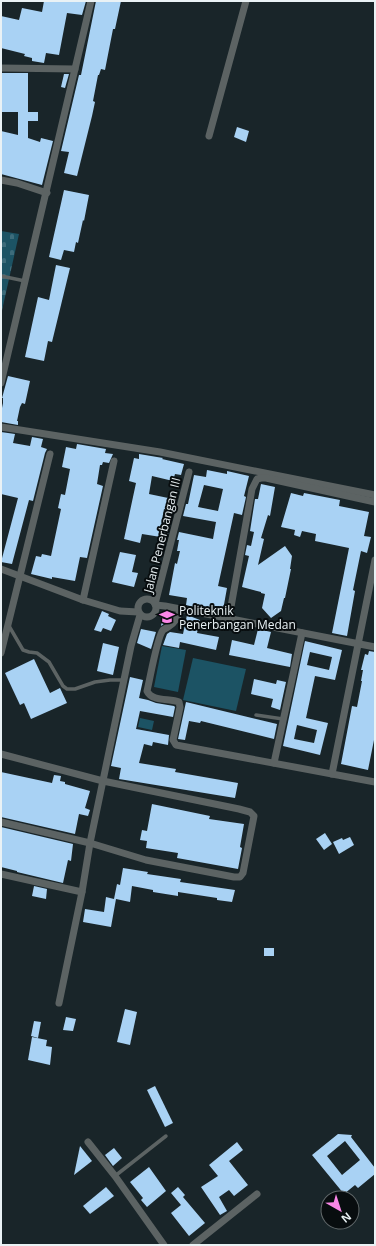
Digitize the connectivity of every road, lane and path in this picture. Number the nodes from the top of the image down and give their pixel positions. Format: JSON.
{"nodes":[{"id":1,"x":91,"y":1,"type":"edge"},
{"id":2,"x":246,"y":1,"type":"edge"},
{"id":3,"x":1,"y":68,"type":"edge"},
{"id":4,"x":76,"y":69,"type":"junction"},
{"id":5,"x":210,"y":136,"type":"dead end"},
{"id":6,"x":1,"y":180,"type":"edge"},
{"id":7,"x":47,"y":193,"type":"junction"},
{"id":8,"x":1,"y":276,"type":"edge"},
{"id":9,"x":25,"y":281,"type":"junction"},
{"id":10,"x":1,"y":383,"type":"edge"},
{"id":11,"x":1,"y":427,"type":"edge"},
{"id":12,"x":50,"y":454,"type":"dead end"},
{"id":13,"x":114,"y":461,"type":"dead end"},
{"id":14,"x":189,"y":472,"type":"dead end"},
{"id":15,"x":375,"y":495,"type":"edge"},
{"id":16,"x":375,"y":502,"type":"edge"},
{"id":17,"x":375,"y":560,"type":"edge"},
{"id":18,"x":1,"y":570,"type":"edge"},
{"id":19,"x":20,"y":576,"type":"junction"},
{"id":20,"x":83,"y":600,"type":"junction"},
{"id":21,"x":156,"y":605,"type":"junction"},
{"id":22,"x":180,"y":609,"type":"junction"},
{"id":23,"x":139,"y":613,"type":"junction"},
{"id":24,"x":229,"y":618,"type":"junction"},
{"id":25,"x":8,"y":625,"type":"junction"},
{"id":26,"x":302,"y":633,"type":"junction"},
{"id":27,"x":357,"y":643,"type":"junction"},
{"id":28,"x":375,"y":647,"type":"edge"},
{"id":29,"x":1,"y":653,"type":"edge"},
{"id":30,"x":124,"y":680,"type":"junction"},
{"id":31,"x":256,"y":714,"type":"dead end"},
{"id":32,"x":284,"y":720,"type":"junction"},
{"id":33,"x":1,"y":754,"type":"edge"},
{"id":34,"x":274,"y":763,"type":"junction"},
{"id":35,"x":332,"y":774,"type":"junction"},
{"id":36,"x":103,"y":781,"type":"junction"},
{"id":37,"x":375,"y":782,"type":"edge"},
{"id":38,"x":1,"y":822,"type":"edge"},
{"id":39,"x":90,"y":843,"type":"junction"},
{"id":40,"x":1,"y":874,"type":"edge"},
{"id":41,"x":82,"y":892,"type":"junction"},
{"id":42,"x":59,"y":1003,"type":"dead end"},
{"id":43,"x":166,"y":1136,"type":"dead end"},
{"id":44,"x":88,"y":1142,"type":"dead end"},
{"id":45,"x":115,"y":1176,"type":"junction"},
{"id":46,"x":257,"y":1194,"type":"dead end"},
{"id":47,"x":164,"y":1245,"type":"edge"},
{"id":48,"x":192,"y":1245,"type":"edge"}],
"edges":[{"from":1,"to":4,"type":"street"},
{"from":2,"to":5,"type":"street"},
{"from":3,"to":4,"type":"street"},
{"from":4,"to":7,"type":"street"},
{"from":6,"to":7,"type":"street"},
{"from":7,"to":9,"type":"street"},
{"from":8,"to":9,"type":"lane"},
{"from":9,"to":10,"type":"street"},
{"from":11,"to":15,"type":"street"},
{"from":12,"to":19,"type":"street"},
{"from":13,"to":20,"type":"street"},
{"from":14,"to":21,"type":"street","name":"Jalan Penerbangan III"},
{"from":16,"to":24,"type":"street"},
{"from":17,"to":27,"type":"street"},
{"from":18,"to":19,"type":"street"},
{"from":19,"to":20,"type":"street"},
{"from":19,"to":25,"type":"street"},
{"from":20,"to":23,"type":"street"},
{"from":21,"to":22,"type":"street"},
{"from":21,"to":23,"type":"street"},
{"from":21,"to":23,"type":"street"},
{"from":22,"to":24,"type":"street"},
{"from":22,"to":34,"type":"street"},
{"from":23,"to":30,"type":"street"},
{"from":24,"to":26,"type":"street"},
{"from":25,"to":29,"type":"street"},
{"from":25,"to":30,"type":"lane"},
{"from":26,"to":27,"type":"street"},
{"from":26,"to":32,"type":"street"},
{"from":27,"to":28,"type":"street"},
{"from":27,"to":35,"type":"street"},
{"from":30,"to":36,"type":"street"},
{"from":31,"to":32,"type":"lane"},
{"from":32,"to":34,"type":"street"},
{"from":33,"to":36,"type":"street"},
{"from":34,"to":35,"type":"street"},
{"from":35,"to":37,"type":"street"},
{"from":36,"to":39,"type":"street"},
{"from":36,"to":39,"type":"street"},
{"from":38,"to":39,"type":"street"},
{"from":39,"to":41,"type":"street"},
{"from":40,"to":41,"type":"street"},
{"from":41,"to":42,"type":"street"},
{"from":43,"to":45,"type":"lane"},
{"from":44,"to":45,"type":"street"},
{"from":45,"to":47,"type":"street"},
{"from":46,"to":48,"type":"street"}]}
